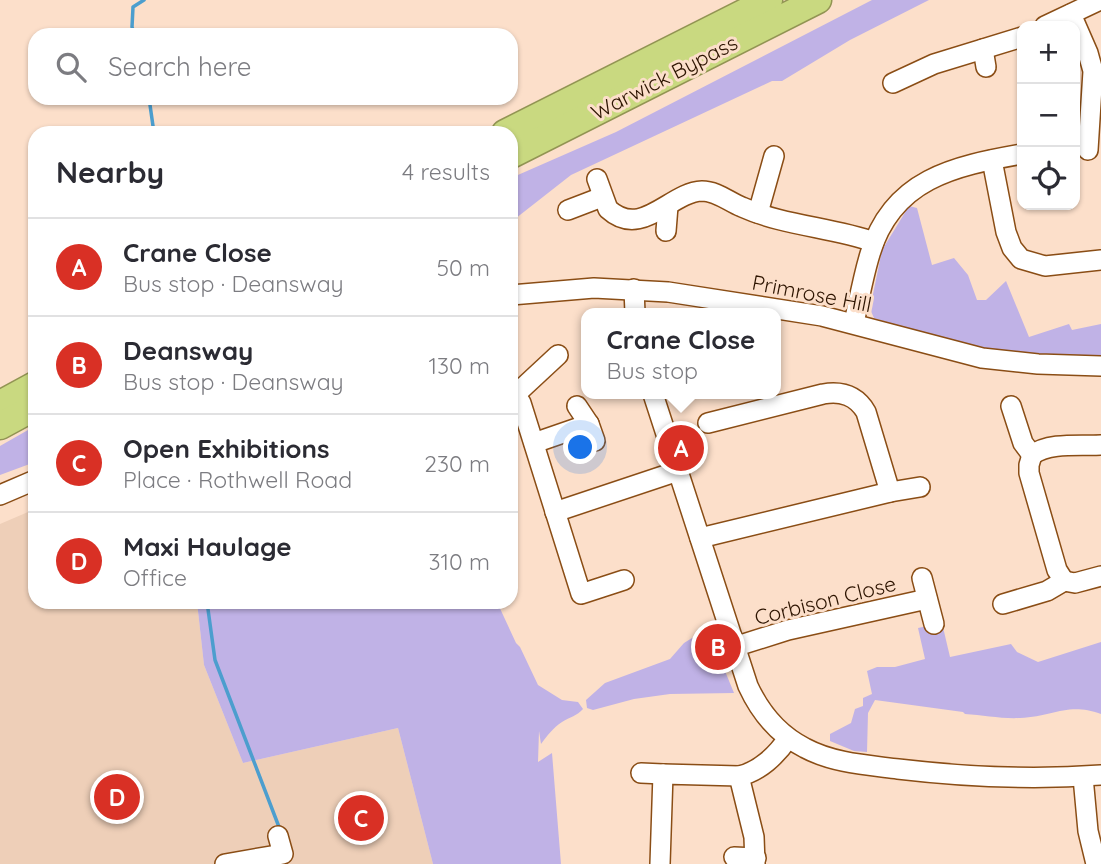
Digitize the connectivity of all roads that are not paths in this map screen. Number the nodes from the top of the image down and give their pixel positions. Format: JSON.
{"nodes":[{"id":1,"x":769,"y":0,"type":"edge"},
{"id":2,"x":818,"y":0,"type":"edge"},
{"id":3,"x":1100,"y":0,"type":"edge"},
{"id":4,"x":1071,"y":14,"type":"junction"},
{"id":5,"x":1056,"y":21,"type":"edge"},
{"id":6,"x":1017,"y":40,"type":"edge"},
{"id":7,"x":893,"y":83,"type":"dead end"},
{"id":8,"x":518,"y":126,"type":"edge"},
{"id":9,"x":1088,"y":150,"type":"edge"},
{"id":10,"x":518,"y":151,"type":"edge"},
{"id":11,"x":1017,"y":155,"type":"edge"},
{"id":12,"x":774,"y":156,"type":"dead end"},
{"id":13,"x":992,"y":160,"type":"junction"},
{"id":14,"x":668,"y":206,"type":"junction"},
{"id":15,"x":568,"y":210,"type":"dead end"},
{"id":16,"x":758,"y":214,"type":"junction"},
{"id":17,"x":666,"y":231,"type":"dead end"},
{"id":18,"x":874,"y":242,"type":"junction"},
{"id":19,"x":1101,"y":260,"type":"edge"},
{"id":20,"x":634,"y":289,"type":"junction"},
{"id":21,"x":518,"y":294,"type":"edge"},
{"id":22,"x":635,"y":308,"type":"edge"},
{"id":23,"x":777,"y":308,"type":"edge"},
{"id":24,"x":781,"y":309,"type":"edge"},
{"id":25,"x":854,"y":323,"type":"junction"},
{"id":26,"x":558,"y":355,"type":"dead end"},
{"id":27,"x":1101,"y":366,"type":"edge"},
{"id":28,"x":518,"y":388,"type":"edge"},
{"id":29,"x":28,"y":389,"type":"edge"},
{"id":30,"x":655,"y":399,"type":"edge"},
{"id":31,"x":518,"y":401,"type":"edge"},
{"id":32,"x":0,"y":404,"type":"edge"},
{"id":33,"x":577,"y":406,"type":"dead end"},
{"id":34,"x":1011,"y":406,"type":"dead end"},
{"id":35,"x":28,"y":411,"type":"edge"},
{"id":36,"x":708,"y":423,"type":"dead end"},
{"id":37,"x":0,"y":426,"type":"edge"},
{"id":38,"x":534,"y":443,"type":"junction"},
{"id":39,"x":1101,"y":445,"type":"edge"},
{"id":40,"x":1032,"y":455,"type":"junction"},
{"id":41,"x":678,"y":471,"type":"junction"},
{"id":42,"x":28,"y":483,"type":"edge"},
{"id":43,"x":920,"y":486,"type":"dead end"},
{"id":44,"x":890,"y":492,"type":"junction"},
{"id":45,"x":0,"y":495,"type":"edge"},
{"id":46,"x":555,"y":512,"type":"junction"},
{"id":47,"x":700,"y":538,"type":"junction"},
{"id":48,"x":1101,"y":576,"type":"edge"},
{"id":49,"x":922,"y":578,"type":"dead end"},
{"id":50,"x":624,"y":580,"type":"dead end"},
{"id":51,"x":1065,"y":581,"type":"junction"},
{"id":52,"x":927,"y":599,"type":"junction"},
{"id":53,"x":1003,"y":604,"type":"dead end"},
{"id":54,"x":933,"y":624,"type":"dead end"},
{"id":55,"x":734,"y":647,"type":"junction"},
{"id":56,"x":788,"y":738,"type":"junction"},
{"id":57,"x":641,"y":773,"type":"dead end"},
{"id":58,"x":663,"y":774,"type":"junction"},
{"id":59,"x":739,"y":776,"type":"junction"},
{"id":60,"x":1092,"y":776,"type":"edge"},
{"id":61,"x":278,"y":836,"type":"dead end"},
{"id":62,"x":734,"y":857,"type":"dead end"},
{"id":63,"x":755,"y":861,"type":"edge"},
{"id":64,"x":225,"y":864,"type":"edge"},
{"id":65,"x":660,"y":864,"type":"edge"},
{"id":66,"x":1096,"y":864,"type":"edge"}],
"edges":[{"from":1,"to":8,"type":"highway","name":"Warwick Bypass"},
{"from":2,"to":10,"type":"highway","name":"Warwick Bypass"},
{"from":3,"to":4,"type":"street"},
{"from":4,"to":5,"type":"street"},
{"from":4,"to":9,"type":"street"},
{"from":6,"to":7,"type":"street"},
{"from":11,"to":13,"type":"street"},
{"from":12,"to":16,"type":"street"},
{"from":13,"to":18,"type":"street"},
{"from":13,"to":19,"type":"street"},
{"from":14,"to":15,"type":"street"},
{"from":14,"to":16,"type":"street"},
{"from":14,"to":17,"type":"street"},
{"from":16,"to":18,"type":"street"},
{"from":18,"to":25,"type":"street"},
{"from":20,"to":21,"type":"street","name":"Primrose Hill"},
{"from":20,"to":22,"type":"street"},
{"from":20,"to":23,"type":"street","name":"Primrose Hill"},
{"from":24,"to":25,"type":"street","name":"Primrose Hill"},
{"from":25,"to":27,"type":"street","name":"Primrose Hill"},
{"from":26,"to":28,"type":"street"},
{"from":29,"to":32,"type":"highway"},
{"from":30,"to":41,"type":"street"},
{"from":31,"to":38,"type":"street"},
{"from":33,"to":38,"type":"street"},
{"from":34,"to":40,"type":"street"},
{"from":35,"to":37,"type":"highway"},
{"from":36,"to":44,"type":"street"},
{"from":38,"to":46,"type":"street"},
{"from":39,"to":40,"type":"street"},
{"from":40,"to":51,"type":"street"},
{"from":41,"to":46,"type":"street"},
{"from":41,"to":47,"type":"street"},
{"from":42,"to":45,"type":"street"},
{"from":43,"to":44,"type":"street"},
{"from":44,"to":47,"type":"street"},
{"from":46,"to":50,"type":"street"},
{"from":47,"to":55,"type":"street"},
{"from":48,"to":51,"type":"street"},
{"from":49,"to":52,"type":"street","name":"Corbison Close"},
{"from":51,"to":53,"type":"street"},
{"from":52,"to":54,"type":"street","name":"Corbison Close"},
{"from":52,"to":55,"type":"street","name":"Corbison Close"},
{"from":55,"to":56,"type":"street"},
{"from":56,"to":59,"type":"street"},
{"from":56,"to":60,"type":"street"},
{"from":57,"to":58,"type":"street"},
{"from":58,"to":59,"type":"street"},
{"from":58,"to":65,"type":"street"},
{"from":59,"to":63,"type":"street"},
{"from":60,"to":66,"type":"street"},
{"from":61,"to":64,"type":"street"},
{"from":62,"to":63,"type":"street"}]}
